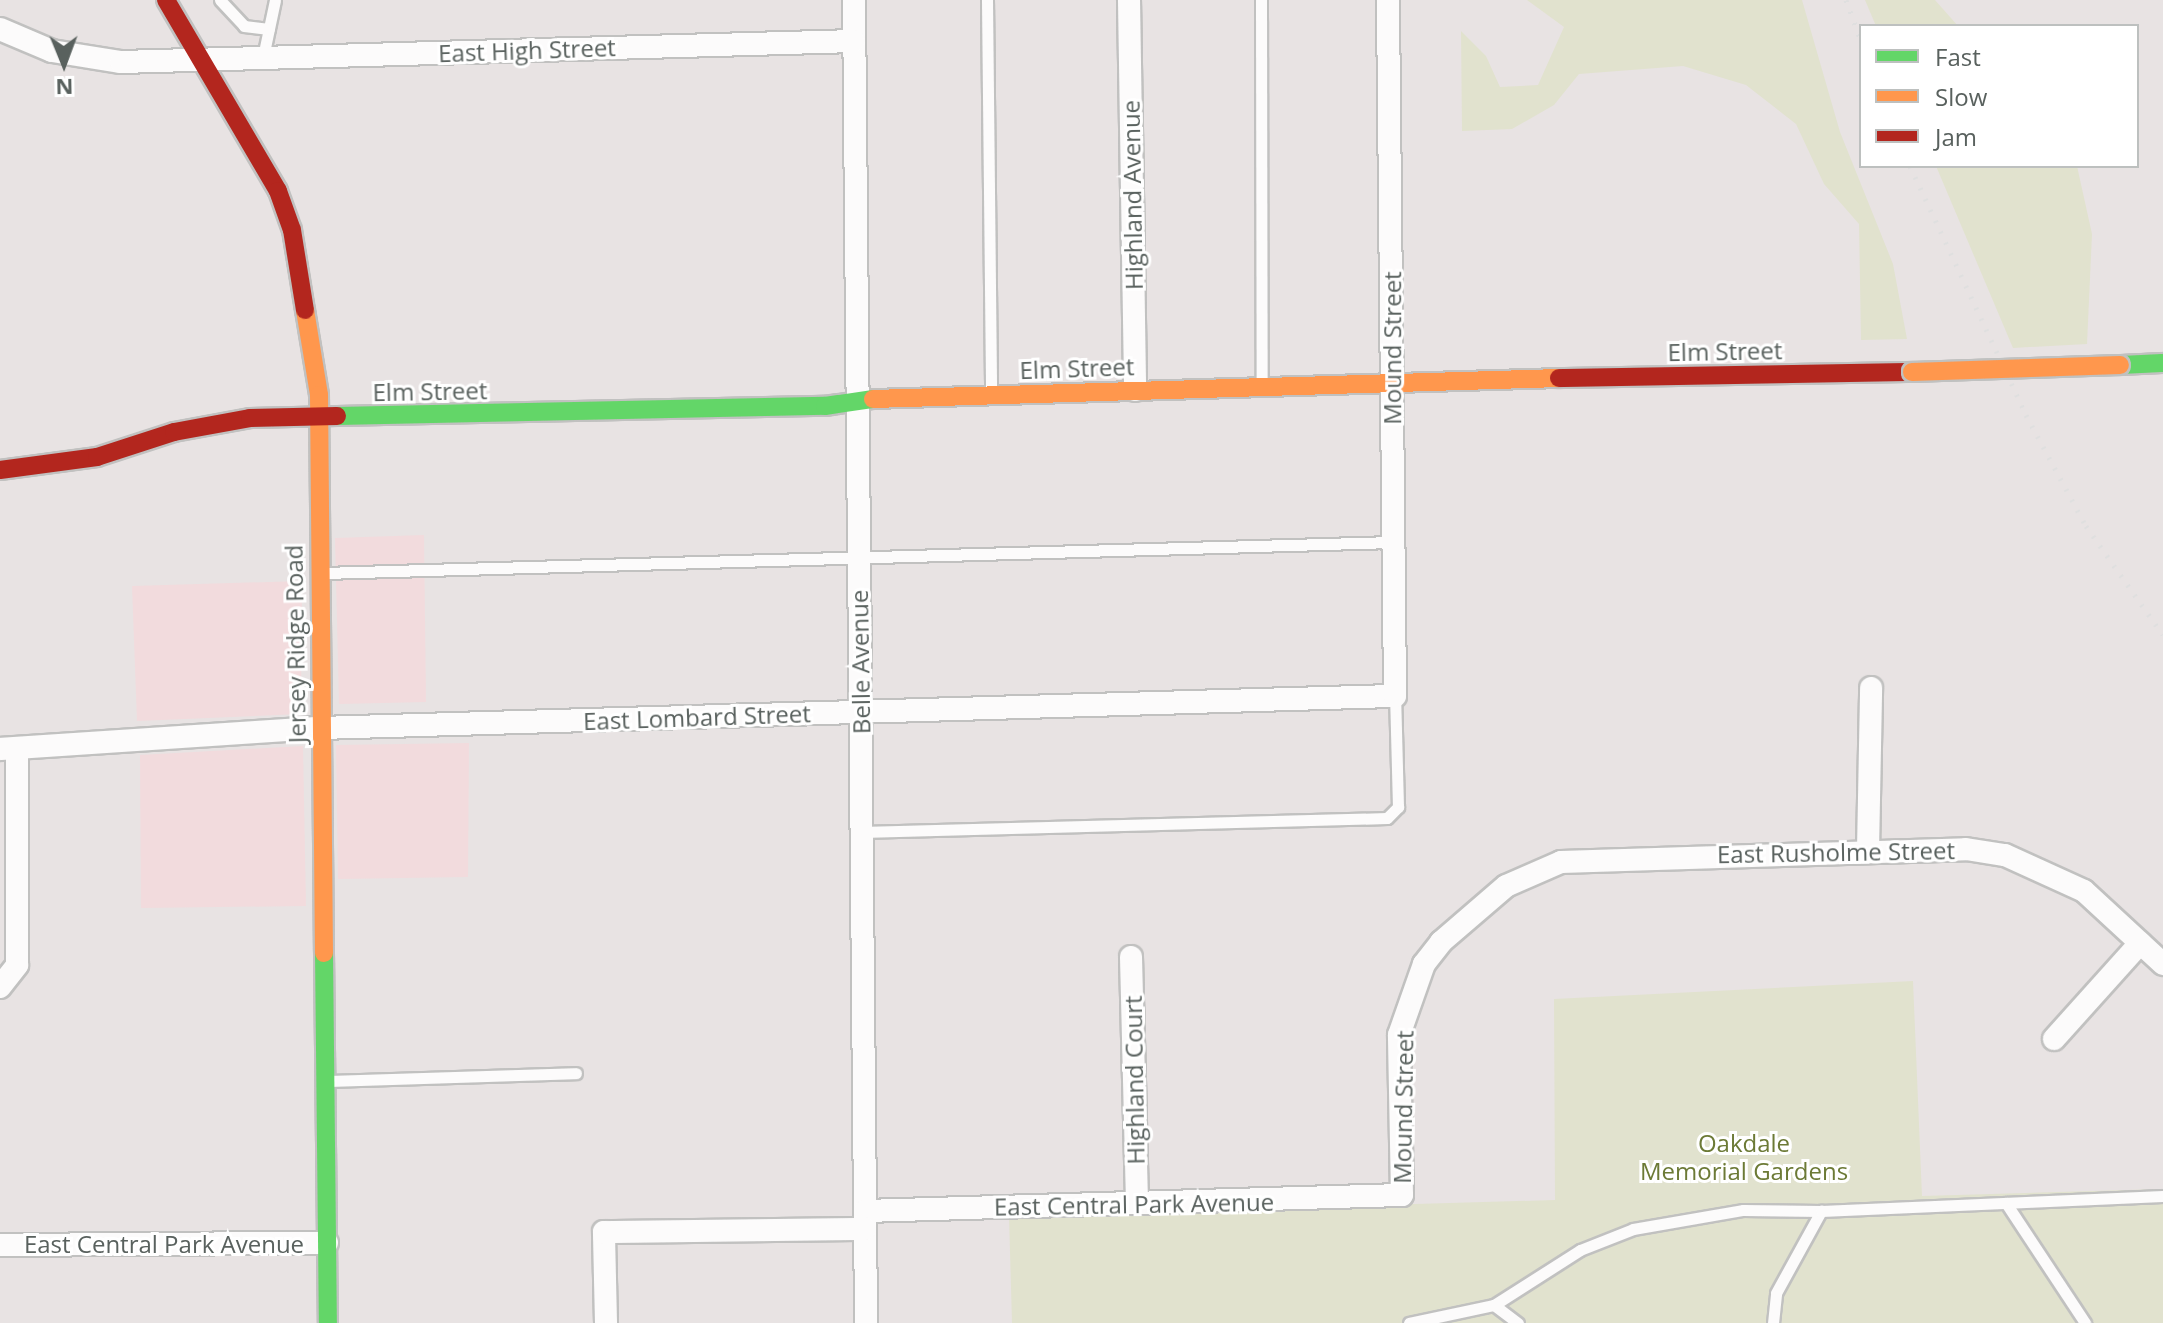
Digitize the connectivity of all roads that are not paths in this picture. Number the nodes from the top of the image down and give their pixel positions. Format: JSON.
{"nodes":[{"id":1,"x":166,"y":0,"type":"edge"},
{"id":2,"x":220,"y":0,"type":"edge"},
{"id":3,"x":275,"y":0,"type":"edge"},
{"id":4,"x":854,"y":0,"type":"edge"},
{"id":5,"x":987,"y":0,"type":"edge"},
{"id":6,"x":1129,"y":0,"type":"edge"},
{"id":7,"x":1261,"y":0,"type":"edge"},
{"id":8,"x":1388,"y":0,"type":"edge"},
{"id":9,"x":0,"y":29,"type":"edge"},
{"id":10,"x":269,"y":29,"type":"junction"},
{"id":11,"x":854,"y":41,"type":"junction"},
{"id":12,"x":263,"y":57,"type":"junction"},
{"id":13,"x":201,"y":59,"type":"junction"},
{"id":14,"x":2163,"y":363,"type":"edge"},
{"id":15,"x":1394,"y":381,"type":"junction"},
{"id":16,"x":1262,"y":386,"type":"junction"},
{"id":17,"x":1135,"y":390,"type":"junction"},
{"id":18,"x":991,"y":396,"type":"junction"},
{"id":19,"x":856,"y":402,"type":"junction"},
{"id":20,"x":319,"y":418,"type":"junction"},
{"id":21,"x":0,"y":470,"type":"edge"},
{"id":22,"x":1394,"y":542,"type":"junction"},
{"id":23,"x":858,"y":556,"type":"junction"},
{"id":24,"x":317,"y":573,"type":"junction"},
{"id":25,"x":1871,"y":688,"type":"dead end"},
{"id":26,"x":1395,"y":696,"type":"junction"},
{"id":27,"x":861,"y":712,"type":"junction"},
{"id":28,"x":320,"y":728,"type":"junction"},
{"id":29,"x":8,"y":749,"type":"edge"},
{"id":30,"x":861,"y":832,"type":"junction"},
{"id":31,"x":1868,"y":851,"type":"junction"},
{"id":32,"x":1484,"y":903,"type":"joint"},
{"id":33,"x":2140,"y":943,"type":"junction"},
{"id":34,"x":1131,"y":957,"type":"dead end"},
{"id":35,"x":2163,"y":964,"type":"edge"},
{"id":36,"x":0,"y":987,"type":"edge"},
{"id":37,"x":2054,"y":1039,"type":"dead end"},
{"id":38,"x":576,"y":1073,"type":"dead end"},
{"id":39,"x":325,"y":1081,"type":"junction"},
{"id":40,"x":1402,"y":1195,"type":"joint"},
{"id":41,"x":2163,"y":1196,"type":"edge"},
{"id":42,"x":1137,"y":1203,"type":"junction"},
{"id":43,"x":2006,"y":1203,"type":"junction"},
{"id":44,"x":1821,"y":1211,"type":"junction"},
{"id":45,"x":865,"y":1220,"type":"junction"},
{"id":46,"x":327,"y":1243,"type":"junction"},
{"id":47,"x":0,"y":1245,"type":"edge"},
{"id":48,"x":1494,"y":1305,"type":"junction"},
{"id":49,"x":1413,"y":1322,"type":"edge"},
{"id":50,"x":328,"y":1323,"type":"edge"},
{"id":51,"x":606,"y":1323,"type":"edge"},
{"id":52,"x":866,"y":1323,"type":"edge"},
{"id":53,"x":1518,"y":1323,"type":"edge"},
{"id":54,"x":1773,"y":1323,"type":"edge"},
{"id":55,"x":2085,"y":1323,"type":"edge"}],
"edges":[{"from":1,"to":13,"type":"street","name":"Jersey Ridge Road"},
{"from":2,"to":10,"type":"lane"},
{"from":3,"to":10,"type":"lane"},
{"from":4,"to":11,"type":"street","name":"Belle Avenue"},
{"from":5,"to":18,"type":"lane"},
{"from":6,"to":17,"type":"street","name":"Highland Avenue"},
{"from":7,"to":16,"type":"lane"},
{"from":8,"to":15,"type":"street","name":"Mound Street"},
{"from":9,"to":13,"type":"street","name":"East High Street"},
{"from":10,"to":12,"type":"lane"},
{"from":11,"to":12,"type":"street","name":"East High Street"},
{"from":11,"to":19,"type":"street","name":"Belle Avenue"},
{"from":12,"to":13,"type":"street","name":"East High Street"},
{"from":13,"to":20,"type":"street","name":"Jersey Ridge Road"},
{"from":14,"to":15,"type":"street","name":"Elm Street","bridge":true},
{"from":15,"to":16,"type":"street","name":"Elm Street"},
{"from":15,"to":22,"type":"street","name":"Mound Street"},
{"from":16,"to":17,"type":"street","name":"Elm Street"},
{"from":17,"to":18,"type":"street","name":"Elm Street"},
{"from":18,"to":19,"type":"street","name":"Elm Street"},
{"from":19,"to":20,"type":"street","name":"Elm Street"},
{"from":19,"to":23,"type":"street","name":"Belle Avenue"},
{"from":20,"to":21,"type":"street","name":"Elm Street"},
{"from":20,"to":24,"type":"street","name":"Jersey Ridge Road"},
{"from":22,"to":23,"type":"lane"},
{"from":22,"to":26,"type":"street","name":"Mound Street"},
{"from":23,"to":24,"type":"lane"},
{"from":23,"to":27,"type":"street","name":"Belle Avenue"},
{"from":24,"to":28,"type":"street","name":"Jersey Ridge Road"},
{"from":25,"to":31,"type":"street"},
{"from":26,"to":27,"type":"street","name":"East Lombard Street"},
{"from":26,"to":30,"type":"lane"},
{"from":27,"to":28,"type":"street","name":"East Lombard Street"},
{"from":27,"to":30,"type":"street","name":"Belle Avenue"},
{"from":28,"to":29,"type":"street","name":"East Lombard Street"},
{"from":28,"to":39,"type":"street","name":"Jersey Ridge Road"},
{"from":29,"to":36,"type":"street"},
{"from":30,"to":45,"type":"street","name":"Belle Avenue"},
{"from":31,"to":32,"type":"street","name":"East Rusholme Street"},
{"from":31,"to":33,"type":"street","name":"East Rusholme Street"},
{"from":32,"to":40,"type":"street","name":"Mound Street"},
{"from":33,"to":35,"type":"street","name":"East Rusholme Street"},
{"from":33,"to":37,"type":"street"},
{"from":34,"to":42,"type":"street","name":"Highland Court"},
{"from":38,"to":39,"type":"lane"},
{"from":39,"to":46,"type":"street","name":"Jersey Ridge Road"},
{"from":40,"to":42,"type":"street","name":"East Central Park Avenue"},
{"from":41,"to":43,"type":"lane"},
{"from":42,"to":45,"type":"street","name":"East Central Park Avenue"},
{"from":43,"to":44,"type":"lane"},
{"from":43,"to":55,"type":"lane"},
{"from":44,"to":48,"type":"lane"},
{"from":44,"to":54,"type":"lane"},
{"from":45,"to":51,"type":"street","name":"East Central Park Avenue"},
{"from":45,"to":52,"type":"street","name":"Belle Avenue"},
{"from":46,"to":47,"type":"street","name":"East Central Park Avenue"},
{"from":46,"to":50,"type":"street","name":"Jersey Ridge Road"},
{"from":48,"to":49,"type":"lane"},
{"from":48,"to":53,"type":"lane"}]}
